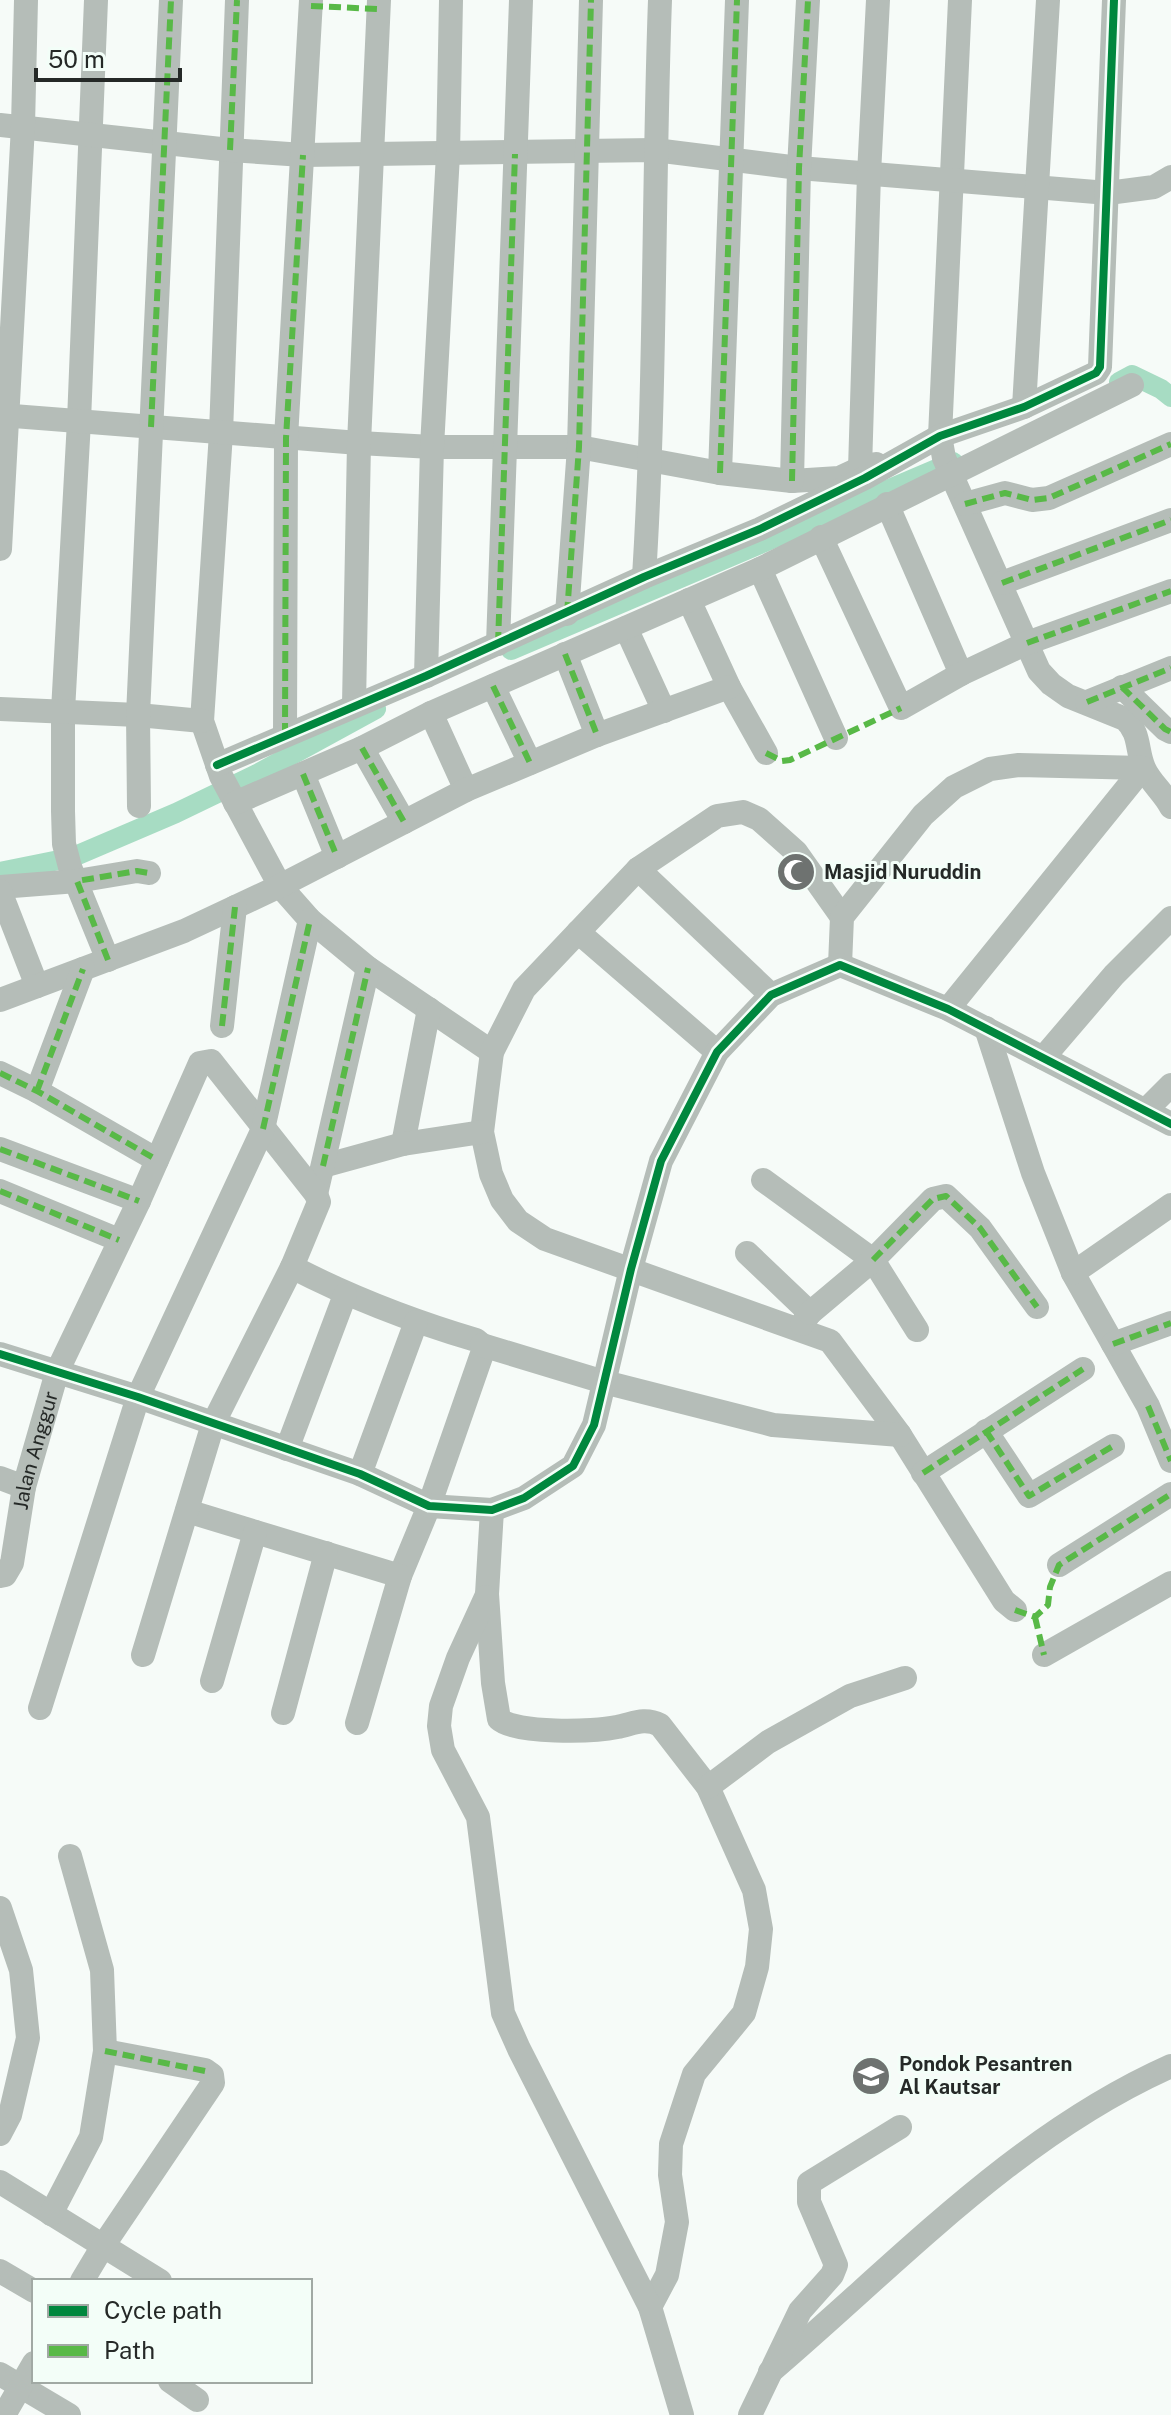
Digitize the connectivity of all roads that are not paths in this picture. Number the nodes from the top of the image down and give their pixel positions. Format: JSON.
{"nodes":[{"id":1,"x":26,"y":0,"type":"edge"},
{"id":2,"x":96,"y":0,"type":"edge"},
{"id":3,"x":171,"y":0,"type":"edge"},
{"id":4,"x":237,"y":0,"type":"edge"},
{"id":5,"x":311,"y":0,"type":"edge"},
{"id":6,"x":379,"y":0,"type":"edge"},
{"id":7,"x":451,"y":0,"type":"edge"},
{"id":8,"x":521,"y":0,"type":"edge"},
{"id":9,"x":591,"y":0,"type":"edge"},
{"id":10,"x":660,"y":0,"type":"edge"},
{"id":11,"x":737,"y":0,"type":"edge"},
{"id":12,"x":808,"y":0,"type":"edge"},
{"id":13,"x":878,"y":0,"type":"edge"},
{"id":14,"x":960,"y":0,"type":"edge"},
{"id":15,"x":1048,"y":0,"type":"edge"},
{"id":16,"x":1114,"y":0,"type":"edge"},
{"id":17,"x":11,"y":126,"type":"edge"},
{"id":18,"x":90,"y":133,"type":"junction"},
{"id":19,"x":165,"y":142,"type":"junction"},
{"id":20,"x":230,"y":150,"type":"junction"},
{"id":21,"x":585,"y":150,"type":"junction"},
{"id":22,"x":655,"y":150,"type":"junction"},
{"id":23,"x":370,"y":154,"type":"junction"},
{"id":24,"x":448,"y":154,"type":"junction"},
{"id":25,"x":515,"y":154,"type":"junction"},
{"id":26,"x":303,"y":155,"type":"junction"},
{"id":27,"x":732,"y":161,"type":"junction"},
{"id":28,"x":799,"y":168,"type":"junction"},
{"id":29,"x":869,"y":174,"type":"junction"},
{"id":30,"x":1171,"y":177,"type":"edge"},
{"id":31,"x":951,"y":180,"type":"junction"},
{"id":32,"x":1035,"y":188,"type":"junction"},
{"id":33,"x":1108,"y":193,"type":"junction"},
{"id":34,"x":1132,"y":385,"type":"dead end"},
{"id":35,"x":1024,"y":407,"type":"junction"},
{"id":36,"x":4,"y":415,"type":"edge"},
{"id":37,"x":79,"y":421,"type":"junction"},
{"id":38,"x":151,"y":427,"type":"junction"},
{"id":39,"x":221,"y":433,"type":"junction"},
{"id":40,"x":286,"y":438,"type":"junction"},
{"id":41,"x":359,"y":443,"type":"junction"},
{"id":42,"x":1171,"y":444,"type":"edge"},
{"id":43,"x":432,"y":447,"type":"junction"},
{"id":44,"x":505,"y":447,"type":"junction"},
{"id":45,"x":579,"y":447,"type":"junction"},
{"id":46,"x":899,"y":458,"type":"junction"},
{"id":47,"x":651,"y":459,"type":"junction"},
{"id":48,"x":946,"y":459,"type":"junction"},
{"id":49,"x":860,"y":469,"type":"junction"},
{"id":50,"x":720,"y":473,"type":"junction"},
{"id":51,"x":792,"y":481,"type":"junction"},
{"id":52,"x":887,"y":504,"type":"junction"},
{"id":53,"x":965,"y":504,"type":"junction"},
{"id":54,"x":1171,"y":520,"type":"edge"},
{"id":55,"x":821,"y":537,"type":"junction"},
{"id":56,"x":0,"y":549,"type":"edge"},
{"id":57,"x":760,"y":569,"type":"junction"},
{"id":58,"x":644,"y":577,"type":"junction"},
{"id":59,"x":1002,"y":583,"type":"junction"},
{"id":60,"x":1171,"y":591,"type":"edge"},
{"id":61,"x":689,"y":600,"type":"junction"},
{"id":62,"x":567,"y":614,"type":"junction"},
{"id":63,"x":626,"y":628,"type":"junction"},
{"id":64,"x":1027,"y":643,"type":"junction"},
{"id":65,"x":498,"y":644,"type":"junction"},
{"id":66,"x":565,"y":654,"type":"junction"},
{"id":67,"x":1171,"y":668,"type":"edge"},
{"id":68,"x":961,"y":674,"type":"junction"},
{"id":69,"x":426,"y":676,"type":"junction"},
{"id":70,"x":493,"y":686,"type":"junction"},
{"id":71,"x":729,"y":687,"type":"junction"},
{"id":72,"x":1122,"y":687,"type":"junction"},
{"id":73,"x":1087,"y":702,"type":"junction"},
{"id":74,"x":354,"y":705,"type":"junction"},
{"id":75,"x":0,"y":709,"type":"edge"},
{"id":76,"x":63,"y":711,"type":"junction"},
{"id":77,"x":664,"y":711,"type":"junction"},
{"id":78,"x":431,"y":713,"type":"junction"},
{"id":79,"x":138,"y":715,"type":"junction"},
{"id":80,"x":202,"y":721,"type":"junction"},
{"id":81,"x":1171,"y":732,"type":"edge"},
{"id":82,"x":285,"y":735,"type":"junction"},
{"id":83,"x":597,"y":735,"type":"junction"},
{"id":84,"x":836,"y":738,"type":"dead end"},
{"id":85,"x":362,"y":748,"type":"junction"},
{"id":86,"x":766,"y":753,"type":"dead end"},
{"id":87,"x":530,"y":763,"type":"junction"},
{"id":88,"x":1143,"y":768,"type":"junction"},
{"id":89,"x":303,"y":774,"type":"junction"},
{"id":90,"x":226,"y":785,"type":"junction"},
{"id":91,"x":466,"y":790,"type":"junction"},
{"id":92,"x":139,"y":806,"type":"dead end"},
{"id":93,"x":1171,"y":807,"type":"edge"},
{"id":94,"x":404,"y":822,"type":"junction"},
{"id":95,"x":337,"y":857,"type":"junction"},
{"id":96,"x":638,"y":869,"type":"junction"},
{"id":97,"x":149,"y":873,"type":"dead end"},
{"id":98,"x":77,"y":881,"type":"junction"},
{"id":99,"x":280,"y":886,"type":"junction"},
{"id":100,"x":0,"y":889,"type":"edge"},
{"id":101,"x":235,"y":907,"type":"junction"},
{"id":102,"x":842,"y":917,"type":"junction"},
{"id":103,"x":1171,"y":918,"type":"edge"},
{"id":104,"x":310,"y":920,"type":"junction"},
{"id":105,"x":578,"y":932,"type":"junction"},
{"id":106,"x":108,"y":960,"type":"junction"},
{"id":107,"x":840,"y":965,"type":"junction"},
{"id":108,"x":368,"y":968,"type":"junction"},
{"id":109,"x":83,"y":969,"type":"junction"},
{"id":110,"x":37,"y":986,"type":"junction"},
{"id":111,"x":771,"y":995,"type":"junction"},
{"id":112,"x":0,"y":1000,"type":"edge"},
{"id":113,"x":429,"y":1009,"type":"junction"},
{"id":114,"x":948,"y":1009,"type":"junction"},
{"id":115,"x":222,"y":1026,"type":"dead end"},
{"id":116,"x":986,"y":1028,"type":"junction"},
{"id":117,"x":492,"y":1052,"type":"junction"},
{"id":118,"x":717,"y":1052,"type":"junction"},
{"id":119,"x":1043,"y":1058,"type":"junction"},
{"id":120,"x":0,"y":1073,"type":"edge"},
{"id":121,"x":1171,"y":1085,"type":"edge"},
{"id":122,"x":37,"y":1091,"type":"junction"},
{"id":123,"x":1146,"y":1110,"type":"junction"},
{"id":124,"x":1171,"y":1124,"type":"edge"},
{"id":125,"x":263,"y":1129,"type":"junction"},
{"id":126,"x":482,"y":1132,"type":"junction"},
{"id":127,"x":403,"y":1144,"type":"junction"},
{"id":128,"x":0,"y":1149,"type":"edge"},
{"id":129,"x":157,"y":1160,"type":"junction"},
{"id":130,"x":323,"y":1166,"type":"junction"},
{"id":131,"x":763,"y":1180,"type":"dead end"},
{"id":132,"x":0,"y":1191,"type":"edge"},
{"id":133,"x":316,"y":1194,"type":"junction"},
{"id":134,"x":139,"y":1201,"type":"junction"},
{"id":135,"x":1171,"y":1205,"type":"edge"},
{"id":136,"x":119,"y":1240,"type":"junction"},
{"id":137,"x":747,"y":1253,"type":"dead end"},
{"id":138,"x":873,"y":1260,"type":"junction"},
{"id":139,"x":292,"y":1267,"type":"junction"},
{"id":140,"x":631,"y":1269,"type":"junction"},
{"id":141,"x":1073,"y":1273,"type":"junction"},
{"id":142,"x":345,"y":1295,"type":"junction"},
{"id":143,"x":1037,"y":1307,"type":"dead end"},
{"id":144,"x":804,"y":1321,"type":"junction"},
{"id":145,"x":416,"y":1322,"type":"junction"},
{"id":146,"x":1171,"y":1323,"type":"edge"},
{"id":147,"x":917,"y":1330,"type":"dead end"},
{"id":148,"x":1113,"y":1344,"type":"junction"},
{"id":149,"x":482,"y":1345,"type":"junction"},
{"id":150,"x":0,"y":1354,"type":"edge"},
{"id":151,"x":1083,"y":1369,"type":"dead end"},
{"id":152,"x":57,"y":1372,"type":"junction"},
{"id":153,"x":604,"y":1382,"type":"junction"},
{"id":154,"x":138,"y":1397,"type":"junction"},
{"id":155,"x":1160,"y":1403,"type":"edge"},
{"id":156,"x":213,"y":1424,"type":"junction"},
{"id":157,"x":986,"y":1431,"type":"junction"},
{"id":158,"x":900,"y":1435,"type":"junction"},
{"id":159,"x":1113,"y":1446,"type":"dead end"},
{"id":160,"x":287,"y":1449,"type":"junction"},
{"id":161,"x":1171,"y":1461,"type":"edge"},
{"id":162,"x":923,"y":1473,"type":"junction"},
{"id":163,"x":360,"y":1474,"type":"junction"},
{"id":164,"x":0,"y":1478,"type":"edge"},
{"id":165,"x":24,"y":1487,"type":"junction"},
{"id":166,"x":1171,"y":1494,"type":"edge"},
{"id":167,"x":429,"y":1506,"type":"junction"},
{"id":168,"x":492,"y":1510,"type":"junction"},
{"id":169,"x":187,"y":1511,"type":"junction"},
{"id":170,"x":255,"y":1532,"type":"junction"},
{"id":171,"x":326,"y":1553,"type":"junction"},
{"id":172,"x":1059,"y":1565,"type":"dead end"},
{"id":173,"x":2,"y":1575,"type":"edge"},
{"id":174,"x":400,"y":1576,"type":"junction"},
{"id":175,"x":1171,"y":1583,"type":"edge"},
{"id":176,"x":487,"y":1594,"type":"junction"},
{"id":177,"x":1015,"y":1610,"type":"dead end"},
{"id":178,"x":143,"y":1655,"type":"dead end"},
{"id":179,"x":1044,"y":1655,"type":"dead end"},
{"id":180,"x":905,"y":1678,"type":"dead end"},
{"id":181,"x":212,"y":1681,"type":"dead end"},
{"id":182,"x":40,"y":1708,"type":"dead end"},
{"id":183,"x":283,"y":1713,"type":"dead end"},
{"id":184,"x":357,"y":1723,"type":"dead end"},
{"id":185,"x":708,"y":1787,"type":"junction"},
{"id":186,"x":70,"y":1856,"type":"dead end"},
{"id":187,"x":0,"y":1908,"type":"edge"},
{"id":188,"x":105,"y":2051,"type":"junction"},
{"id":189,"x":1171,"y":2066,"type":"edge"},
{"id":190,"x":900,"y":2127,"type":"dead end"},
{"id":191,"x":0,"y":2134,"type":"edge"},
{"id":192,"x":0,"y":2182,"type":"edge"},
{"id":193,"x":51,"y":2214,"type":"junction"},
{"id":194,"x":103,"y":2246,"type":"junction"},
{"id":195,"x":0,"y":2271,"type":"edge"},
{"id":196,"x":83,"y":2279,"type":"edge"},
{"id":197,"x":157,"y":2279,"type":"edge"},
{"id":198,"x":32,"y":2290,"type":"edge"},
{"id":199,"x":650,"y":2307,"type":"junction"},
{"id":200,"x":32,"y":2364,"type":"edge"},
{"id":201,"x":770,"y":2372,"type":"junction"},
{"id":202,"x":10,"y":2380,"type":"edge"},
{"id":203,"x":173,"y":2383,"type":"edge"},
{"id":204,"x":197,"y":2400,"type":"dead end"},
{"id":205,"x":4,"y":2415,"type":"edge"},
{"id":206,"x":69,"y":2415,"type":"edge"},
{"id":207,"x":682,"y":2415,"type":"edge"},
{"id":208,"x":750,"y":2415,"type":"edge"}],
"edges":[{"from":1,"to":17,"type":"street"},
{"from":2,"to":18,"type":"street"},
{"from":3,"to":19,"type":"street"},
{"from":4,"to":20,"type":"street"},
{"from":5,"to":26,"type":"street"},
{"from":6,"to":23,"type":"street"},
{"from":7,"to":24,"type":"street"},
{"from":8,"to":25,"type":"street"},
{"from":9,"to":21,"type":"street"},
{"from":10,"to":22,"type":"street"},
{"from":11,"to":27,"type":"street"},
{"from":12,"to":28,"type":"street"},
{"from":13,"to":29,"type":"street"},
{"from":14,"to":31,"type":"street"},
{"from":15,"to":32,"type":"street"},
{"from":16,"to":33,"type":"street"},
{"from":17,"to":18,"type":"street"},
{"from":17,"to":36,"type":"street"},
{"from":18,"to":19,"type":"street"},
{"from":18,"to":37,"type":"street"},
{"from":19,"to":20,"type":"street"},
{"from":19,"to":38,"type":"street"},
{"from":20,"to":26,"type":"street"},
{"from":20,"to":39,"type":"street"},
{"from":21,"to":22,"type":"street"},
{"from":21,"to":25,"type":"street"},
{"from":21,"to":45,"type":"street"},
{"from":22,"to":27,"type":"street"},
{"from":22,"to":47,"type":"street"},
{"from":23,"to":24,"type":"street"},
{"from":23,"to":26,"type":"street"},
{"from":23,"to":41,"type":"street"},
{"from":24,"to":25,"type":"street"},
{"from":24,"to":43,"type":"street"},
{"from":25,"to":44,"type":"street"},
{"from":26,"to":40,"type":"street"},
{"from":27,"to":28,"type":"street"},
{"from":27,"to":50,"type":"street"},
{"from":28,"to":29,"type":"street"},
{"from":28,"to":51,"type":"street"},
{"from":29,"to":31,"type":"street"},
{"from":29,"to":49,"type":"street"},
{"from":30,"to":33,"type":"street"},
{"from":31,"to":32,"type":"street"},
{"from":31,"to":48,"type":"street"},
{"from":32,"to":33,"type":"street"},
{"from":32,"to":35,"type":"street"},
{"from":33,"to":35,"type":"street"},
{"from":34,"to":48,"type":"street"},
{"from":35,"to":48,"type":"street"},
{"from":36,"to":37,"type":"street"},
{"from":36,"to":56,"type":"street"},
{"from":37,"to":38,"type":"street"},
{"from":37,"to":76,"type":"street"},
{"from":38,"to":39,"type":"street"},
{"from":38,"to":79,"type":"street"},
{"from":39,"to":40,"type":"street"},
{"from":39,"to":80,"type":"street"},
{"from":40,"to":41,"type":"street"},
{"from":40,"to":82,"type":"street"},
{"from":41,"to":43,"type":"street"},
{"from":41,"to":74,"type":"street"},
{"from":42,"to":53,"type":"street"},
{"from":43,"to":44,"type":"street"},
{"from":43,"to":69,"type":"street"},
{"from":44,"to":45,"type":"street"},
{"from":44,"to":65,"type":"street"},
{"from":45,"to":47,"type":"street"},
{"from":45,"to":62,"type":"street"},
{"from":46,"to":48,"type":"street"},
{"from":46,"to":49,"type":"street"},
{"from":46,"to":58,"type":"street"},
{"from":47,"to":50,"type":"street"},
{"from":47,"to":58,"type":"street"},
{"from":48,"to":52,"type":"street"},
{"from":48,"to":53,"type":"street"},
{"from":49,"to":51,"type":"street"},
{"from":50,"to":51,"type":"street"},
{"from":52,"to":55,"type":"street"},
{"from":52,"to":68,"type":"street"},
{"from":53,"to":59,"type":"street"},
{"from":54,"to":59,"type":"street"},
{"from":55,"to":57,"type":"street"},
{"from":55,"to":68,"type":"street"},
{"from":57,"to":61,"type":"street"},
{"from":57,"to":84,"type":"street"},
{"from":58,"to":62,"type":"street"},
{"from":59,"to":64,"type":"street"},
{"from":60,"to":64,"type":"street"},
{"from":61,"to":63,"type":"street"},
{"from":61,"to":71,"type":"street"},
{"from":62,"to":65,"type":"street"},
{"from":63,"to":66,"type":"street"},
{"from":63,"to":77,"type":"street"},
{"from":64,"to":68,"type":"street"},
{"from":64,"to":73,"type":"street"},
{"from":65,"to":69,"type":"street"},
{"from":66,"to":70,"type":"street"},
{"from":66,"to":83,"type":"street"},
{"from":67,"to":72,"type":"street"},
{"from":69,"to":74,"type":"street"},
{"from":70,"to":78,"type":"street"},
{"from":70,"to":87,"type":"street"},
{"from":71,"to":77,"type":"street"},
{"from":71,"to":86,"type":"street"},
{"from":72,"to":73,"type":"street"},
{"from":72,"to":81,"type":"street"},
{"from":73,"to":88,"type":"street"},
{"from":74,"to":82,"type":"street"},
{"from":75,"to":76,"type":"street"},
{"from":76,"to":79,"type":"street"},
{"from":76,"to":98,"type":"street"},
{"from":77,"to":83,"type":"street"},
{"from":78,"to":85,"type":"street"},
{"from":78,"to":91,"type":"street"},
{"from":79,"to":80,"type":"street"},
{"from":79,"to":92,"type":"street"},
{"from":80,"to":90,"type":"street"},
{"from":82,"to":90,"type":"street"},
{"from":83,"to":87,"type":"street"},
{"from":85,"to":89,"type":"street"},
{"from":85,"to":94,"type":"street"},
{"from":87,"to":91,"type":"street"},
{"from":88,"to":93,"type":"street"},
{"from":88,"to":102,"type":"street"},
{"from":88,"to":114,"type":"street"},
{"from":89,"to":90,"type":"street"},
{"from":89,"to":95,"type":"street"},
{"from":90,"to":99,"type":"street"},
{"from":91,"to":94,"type":"street"},
{"from":94,"to":95,"type":"street"},
{"from":95,"to":99,"type":"street"},
{"from":96,"to":102,"type":"street"},
{"from":96,"to":105,"type":"street"},
{"from":96,"to":111,"type":"street"},
{"from":97,"to":98,"type":"street"},
{"from":98,"to":100,"type":"street"},
{"from":98,"to":106,"type":"street"},
{"from":99,"to":101,"type":"street"},
{"from":99,"to":104,"type":"street"},
{"from":100,"to":110,"type":"street"},
{"from":101,"to":106,"type":"street"},
{"from":101,"to":115,"type":"street"},
{"from":102,"to":107,"type":"street"},
{"from":103,"to":119,"type":"street"},
{"from":104,"to":108,"type":"street"},
{"from":104,"to":125,"type":"street"},
{"from":105,"to":117,"type":"street"},
{"from":105,"to":118,"type":"street"},
{"from":106,"to":109,"type":"street"},
{"from":107,"to":111,"type":"street"},
{"from":107,"to":114,"type":"street"},
{"from":108,"to":113,"type":"street"},
{"from":108,"to":130,"type":"street"},
{"from":109,"to":110,"type":"street"},
{"from":109,"to":122,"type":"street"},
{"from":110,"to":112,"type":"street"},
{"from":111,"to":118,"type":"street"},
{"from":113,"to":117,"type":"street"},
{"from":113,"to":127,"type":"street"},
{"from":114,"to":116,"type":"street"},
{"from":116,"to":119,"type":"street"},
{"from":116,"to":141,"type":"street"},
{"from":117,"to":126,"type":"street"},
{"from":118,"to":140,"type":"street"},
{"from":119,"to":123,"type":"street"},
{"from":120,"to":122,"type":"street"},
{"from":121,"to":123,"type":"street"},
{"from":122,"to":129,"type":"street"},
{"from":123,"to":124,"type":"street"},
{"from":125,"to":129,"type":"street","name":"Jalan Anggur"},
{"from":125,"to":133,"type":"street"},
{"from":125,"to":154,"type":"street"},
{"from":126,"to":127,"type":"street"},
{"from":126,"to":140,"type":"street"},
{"from":127,"to":130,"type":"street"},
{"from":128,"to":134,"type":"street"},
{"from":129,"to":134,"type":"street","name":"Jalan Anggur"},
{"from":130,"to":133,"type":"street"},
{"from":131,"to":138,"type":"street"},
{"from":132,"to":136,"type":"street"},
{"from":133,"to":139,"type":"street"},
{"from":134,"to":136,"type":"street","name":"Jalan Anggur"},
{"from":135,"to":141,"type":"street"},
{"from":136,"to":152,"type":"street","name":"Jalan Anggur"},
{"from":137,"to":144,"type":"street"},
{"from":138,"to":143,"type":"street"},
{"from":138,"to":144,"type":"street"},
{"from":138,"to":147,"type":"street"},
{"from":139,"to":142,"type":"street"},
{"from":139,"to":156,"type":"street"},
{"from":140,"to":144,"type":"street"},
{"from":140,"to":153,"type":"street"},
{"from":141,"to":148,"type":"street"},
{"from":142,"to":145,"type":"street"},
{"from":142,"to":160,"type":"street"},
{"from":144,"to":158,"type":"street"},
{"from":145,"to":149,"type":"street"},
{"from":145,"to":163,"type":"street"},
{"from":146,"to":148,"type":"street"},
{"from":148,"to":155,"type":"street"},
{"from":149,"to":153,"type":"street"},
{"from":149,"to":167,"type":"street"},
{"from":150,"to":152,"type":"street"},
{"from":151,"to":157,"type":"street"},
{"from":152,"to":154,"type":"street"},
{"from":152,"to":165,"type":"street","name":"Jalan Anggur"},
{"from":153,"to":158,"type":"street"},
{"from":153,"to":168,"type":"street"},
{"from":154,"to":156,"type":"street"},
{"from":154,"to":182,"type":"street"},
{"from":155,"to":161,"type":"street"},
{"from":156,"to":160,"type":"street"},
{"from":156,"to":169,"type":"street"},
{"from":157,"to":159,"type":"street"},
{"from":157,"to":162,"type":"street"},
{"from":158,"to":162,"type":"street"},
{"from":160,"to":163,"type":"street"},
{"from":162,"to":177,"type":"street"},
{"from":163,"to":167,"type":"street"},
{"from":164,"to":165,"type":"street"},
{"from":165,"to":173,"type":"street","name":"Jalan Anggur"},
{"from":166,"to":172,"type":"street"},
{"from":167,"to":168,"type":"street"},
{"from":167,"to":174,"type":"street"},
{"from":168,"to":176,"type":"street"},
{"from":169,"to":170,"type":"street"},
{"from":169,"to":178,"type":"street"},
{"from":170,"to":171,"type":"street"},
{"from":170,"to":181,"type":"street"},
{"from":171,"to":174,"type":"street"},
{"from":171,"to":183,"type":"street"},
{"from":174,"to":184,"type":"street"},
{"from":175,"to":179,"type":"street"},
{"from":176,"to":185,"type":"street"},
{"from":176,"to":199,"type":"street"},
{"from":180,"to":185,"type":"street"},
{"from":185,"to":199,"type":"street"},
{"from":186,"to":188,"type":"street"},
{"from":187,"to":191,"type":"street"},
{"from":188,"to":193,"type":"street"},
{"from":188,"to":194,"type":"street"},
{"from":189,"to":201,"type":"street"},
{"from":190,"to":201,"type":"street"},
{"from":192,"to":193,"type":"street"},
{"from":193,"to":194,"type":"street"},
{"from":194,"to":196,"type":"street"},
{"from":194,"to":197,"type":"street"},
{"from":195,"to":198,"type":"street"},
{"from":199,"to":207,"type":"street"},
{"from":200,"to":202,"type":"street"},
{"from":201,"to":208,"type":"street"},
{"from":202,"to":205,"type":"street"},
{"from":202,"to":206,"type":"street"},
{"from":203,"to":204,"type":"street"}]}
